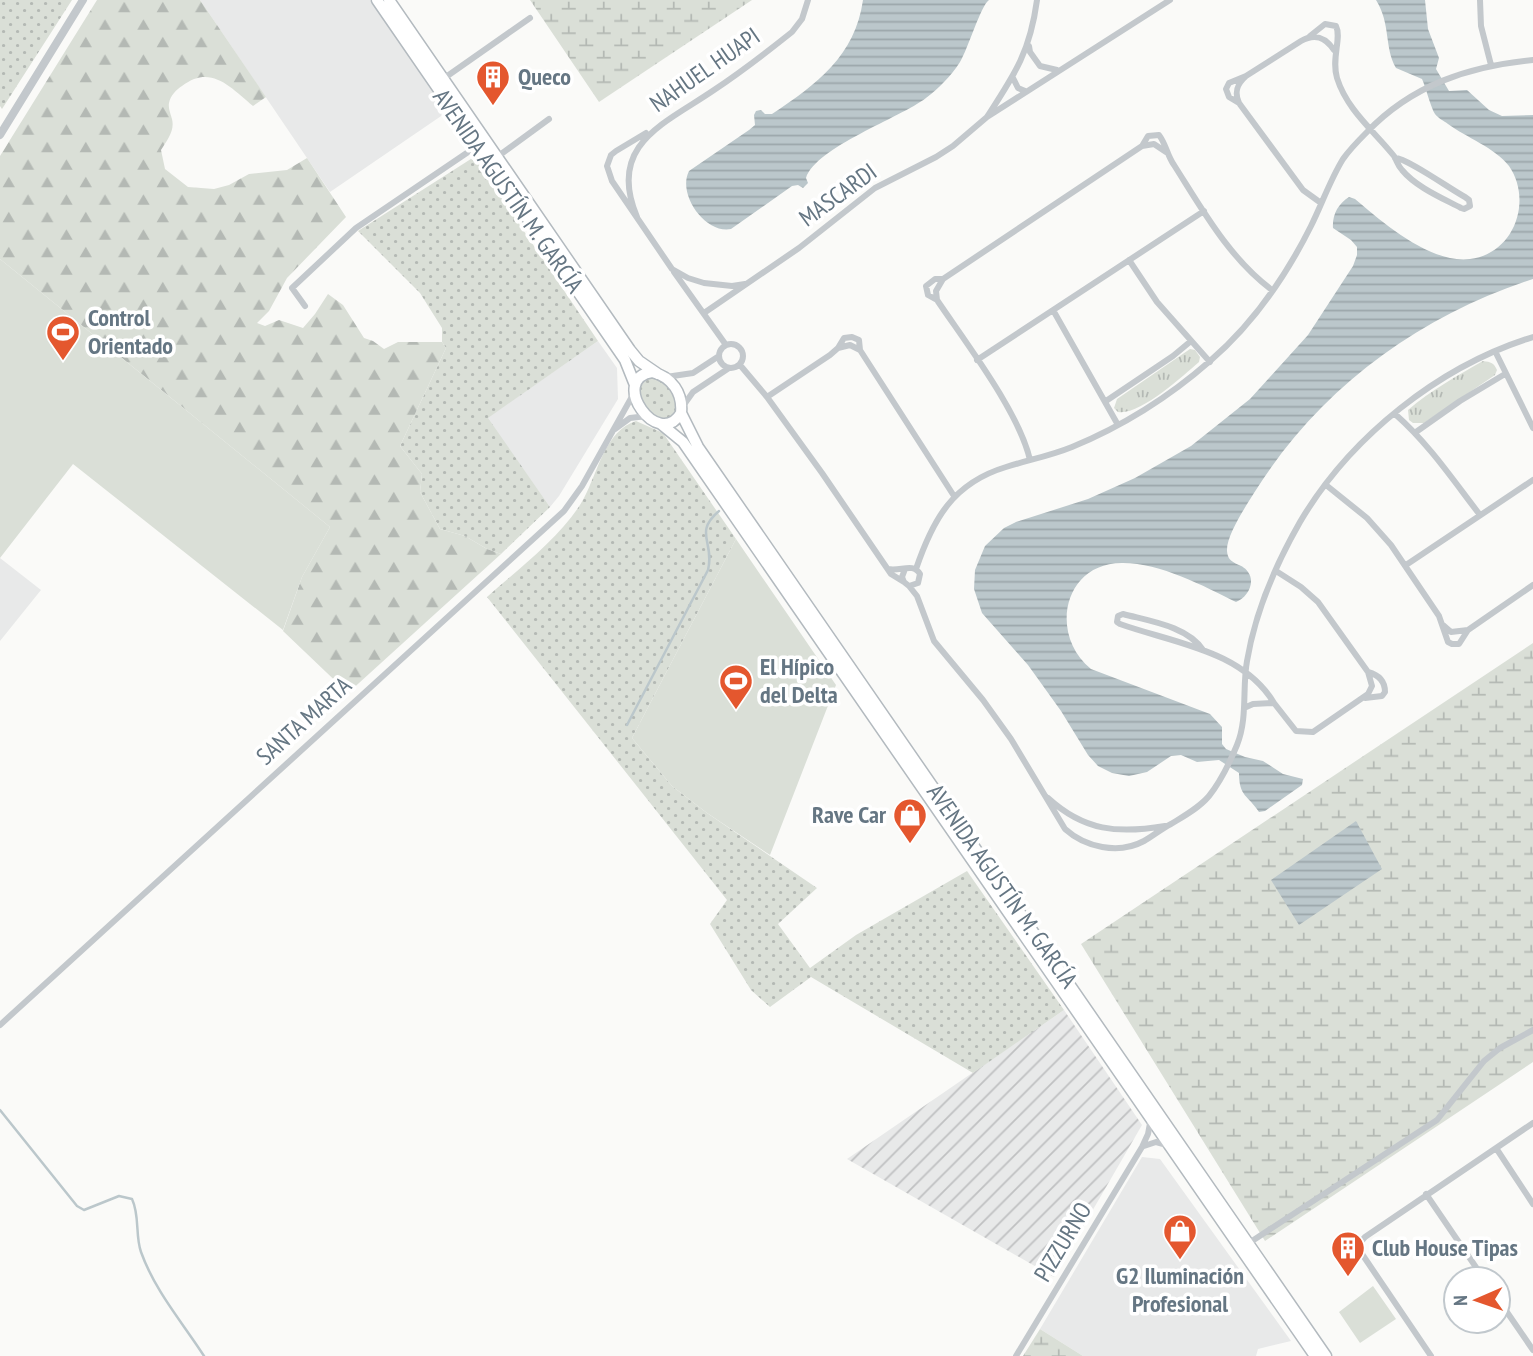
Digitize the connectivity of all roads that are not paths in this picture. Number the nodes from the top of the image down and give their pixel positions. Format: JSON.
{"nodes":[{"id":1,"x":83,"y":0,"type":"edge"},
{"id":2,"x":377,"y":0,"type":"edge"},
{"id":3,"x":808,"y":0,"type":"edge"},
{"id":4,"x":1037,"y":0,"type":"edge"},
{"id":5,"x":1170,"y":0,"type":"edge"},
{"id":6,"x":1480,"y":0,"type":"edge"},
{"id":7,"x":391,"y":1,"type":"edge"},
{"id":8,"x":530,"y":18,"type":"dead end"},
{"id":9,"x":1310,"y":36,"type":"junction"},
{"id":10,"x":1028,"y":43,"type":"junction"},
{"id":11,"x":1334,"y":50,"type":"junction"},
{"id":12,"x":1034,"y":59,"type":"junction"},
{"id":13,"x":1533,"y":60,"type":"edge"},
{"id":14,"x":1021,"y":62,"type":"junction"},
{"id":15,"x":1491,"y":65,"type":"junction"},
{"id":16,"x":1040,"y":66,"type":"junction"},
{"id":17,"x":1059,"y":70,"type":"junction"},
{"id":18,"x":1013,"y":78,"type":"junction"},
{"id":19,"x":443,"y":79,"type":"junction"},
{"id":20,"x":1040,"y":81,"type":"junction"},
{"id":21,"x":1024,"y":91,"type":"junction"},
{"id":22,"x":987,"y":117,"type":"junction"},
{"id":23,"x":548,"y":119,"type":"dead end"},
{"id":24,"x":653,"y":129,"type":"junction"},
{"id":25,"x":1369,"y":130,"type":"junction"},
{"id":26,"x":0,"y":135,"type":"edge"},
{"id":27,"x":477,"y":146,"type":"junction"},
{"id":28,"x":497,"y":157,"type":"junction"},
{"id":29,"x":1395,"y":158,"type":"junction"},
{"id":30,"x":1321,"y":203,"type":"junction"},
{"id":31,"x":1204,"y":211,"type":"junction"},
{"id":32,"x":636,"y":217,"type":"junction"},
{"id":33,"x":1129,"y":260,"type":"junction"},
{"id":34,"x":672,"y":269,"type":"junction"},
{"id":35,"x":747,"y":284,"type":"junction"},
{"id":36,"x":1272,"y":290,"type":"junction"},
{"id":37,"x":305,"y":306,"type":"dead end"},
{"id":38,"x":1053,"y":310,"type":"junction"},
{"id":39,"x":704,"y":313,"type":"junction"},
{"id":40,"x":1533,"y":337,"type":"edge"},
{"id":41,"x":1191,"y":341,"type":"junction"},
{"id":42,"x":726,"y":345,"type":"junction"},
{"id":43,"x":1495,"y":351,"type":"junction"},
{"id":44,"x":719,"y":356,"type":"junction"},
{"id":45,"x":977,"y":360,"type":"junction"},
{"id":46,"x":1210,"y":362,"type":"junction"},
{"id":47,"x":740,"y":365,"type":"junction"},
{"id":48,"x":729,"y":368,"type":"junction"},
{"id":49,"x":1505,"y":374,"type":"junction"},
{"id":50,"x":661,"y":375,"type":"junction"},
{"id":51,"x":634,"y":388,"type":"junction"},
{"id":52,"x":768,"y":397,"type":"junction"},
{"id":53,"x":1106,"y":401,"type":"junction"},
{"id":54,"x":682,"y":411,"type":"junction"},
{"id":55,"x":1395,"y":414,"type":"junction"},
{"id":56,"x":647,"y":416,"type":"junction"},
{"id":57,"x":661,"y":424,"type":"junction"},
{"id":58,"x":1118,"y":425,"type":"junction"},
{"id":59,"x":1533,"y":428,"type":"edge"},
{"id":60,"x":614,"y":430,"type":"junction"},
{"id":61,"x":1416,"y":432,"type":"junction"},
{"id":62,"x":1030,"y":460,"type":"junction"},
{"id":63,"x":1533,"y":480,"type":"edge"},
{"id":64,"x":1326,"y":485,"type":"junction"},
{"id":65,"x":954,"y":496,"type":"junction"},
{"id":66,"x":1480,"y":515,"type":"junction"},
{"id":67,"x":1406,"y":565,"type":"junction"},
{"id":68,"x":888,"y":569,"type":"junction"},
{"id":69,"x":905,"y":569,"type":"junction"},
{"id":70,"x":916,"y":569,"type":"junction"},
{"id":71,"x":1276,"y":571,"type":"junction"},
{"id":72,"x":920,"y":580,"type":"junction"},
{"id":73,"x":906,"y":584,"type":"junction"},
{"id":74,"x":1533,"y":585,"type":"edge"},
{"id":75,"x":921,"y":605,"type":"junction"},
{"id":76,"x":1443,"y":625,"type":"junction"},
{"id":77,"x":1468,"y":630,"type":"junction"},
{"id":78,"x":1203,"y":650,"type":"junction"},
{"id":79,"x":1245,"y":671,"type":"junction"},
{"id":80,"x":1368,"y":672,"type":"junction"},
{"id":81,"x":1364,"y":698,"type":"junction"},
{"id":82,"x":1274,"y":703,"type":"junction"},
{"id":83,"x":1244,"y":708,"type":"junction"},
{"id":84,"x":1044,"y":794,"type":"junction"},
{"id":85,"x":1167,"y":826,"type":"junction"},
{"id":86,"x":1101,"y":828,"type":"junction"},
{"id":87,"x":1097,"y":846,"type":"junction"},
{"id":88,"x":0,"y":1025,"type":"edge"},
{"id":89,"x":1533,"y":1030,"type":"edge"},
{"id":90,"x":1151,"y":1118,"type":"junction"},
{"id":91,"x":1533,"y":1124,"type":"edge"},
{"id":92,"x":1170,"y":1146,"type":"junction"},
{"id":93,"x":1142,"y":1147,"type":"junction"},
{"id":94,"x":1496,"y":1148,"type":"junction"},
{"id":95,"x":1426,"y":1194,"type":"junction"},
{"id":96,"x":1533,"y":1204,"type":"edge"},
{"id":97,"x":1249,"y":1243,"type":"junction"},
{"id":98,"x":1474,"y":1265,"type":"edge"},
{"id":99,"x":1512,"y":1319,"type":"edge"},
{"id":100,"x":1533,"y":1350,"type":"edge"},
{"id":101,"x":1016,"y":1356,"type":"edge"},
{"id":102,"x":1315,"y":1356,"type":"edge"},
{"id":103,"x":1326,"y":1356,"type":"edge"},
{"id":104,"x":1431,"y":1356,"type":"edge"}],
"edges":[{"from":1,"to":26,"type":"street"},
{"from":2,"to":27,"type":"main road","name":"AVENIDA AGUSTÍN M. GARCÍA"},
{"from":3,"to":24,"type":"street","name":"NAHUEL HUAPI"},
{"from":4,"to":10,"type":"street"},
{"from":5,"to":17,"type":"street"},
{"from":6,"to":15,"type":"street"},
{"from":7,"to":19,"type":"main road","name":"AVENIDA AGUSTÍN M. GARCÍA"},
{"from":8,"to":19,"type":"street"},
{"from":9,"to":11,"type":"street"},
{"from":9,"to":11,"type":"street"},
{"from":9,"to":30,"type":"street"},
{"from":10,"to":12,"type":"street"},
{"from":10,"to":14,"type":"street"},
{"from":11,"to":25,"type":"street"},
{"from":12,"to":14,"type":"street"},
{"from":12,"to":16,"type":"street"},
{"from":13,"to":15,"type":"street"},
{"from":14,"to":18,"type":"street"},
{"from":15,"to":25,"type":"street"},
{"from":16,"to":17,"type":"street"},
{"from":16,"to":20,"type":"street"},
{"from":17,"to":20,"type":"street"},
{"from":18,"to":21,"type":"street"},
{"from":18,"to":22,"type":"street"},
{"from":19,"to":28,"type":"main road","name":"AVENIDA AGUSTÍN M. GARCÍA"},
{"from":20,"to":21,"type":"street"},
{"from":21,"to":22,"type":"street"},
{"from":22,"to":35,"type":"street","name":"MASCARDI"},
{"from":23,"to":28,"type":"street"},
{"from":24,"to":32,"type":"street","name":"NAHUEL HUAPI"},
{"from":24,"to":32,"type":"street"},
{"from":25,"to":29,"type":"street"},
{"from":25,"to":30,"type":"street"},
{"from":27,"to":37,"type":"street"},
{"from":27,"to":51,"type":"main road","name":"AVENIDA AGUSTÍN M. GARCÍA"},
{"from":28,"to":50,"type":"main road","name":"AVENIDA AGUSTÍN M. GARCÍA"},
{"from":29,"to":29,"type":"street"},
{"from":30,"to":36,"type":"street"},
{"from":31,"to":33,"type":"street"},
{"from":31,"to":36,"type":"street"},
{"from":31,"to":45,"type":"street"},
{"from":32,"to":34,"type":"street"},
{"from":33,"to":38,"type":"street"},
{"from":33,"to":41,"type":"street"},
{"from":34,"to":35,"type":"street"},
{"from":34,"to":39,"type":"street"},
{"from":35,"to":39,"type":"street","name":"MASCARDI"},
{"from":36,"to":46,"type":"street"},
{"from":38,"to":45,"type":"street"},
{"from":38,"to":53,"type":"street"},
{"from":39,"to":42,"type":"street"},
{"from":40,"to":43,"type":"street"},
{"from":41,"to":46,"type":"street"},
{"from":41,"to":53,"type":"street"},
{"from":42,"to":44,"type":"street"},
{"from":42,"to":47,"type":"street"},
{"from":43,"to":49,"type":"street"},
{"from":43,"to":55,"type":"street"},
{"from":44,"to":48,"type":"street"},
{"from":44,"to":50,"type":"street"},
{"from":45,"to":62,"type":"street"},
{"from":46,"to":58,"type":"street"},
{"from":47,"to":48,"type":"street"},
{"from":47,"to":52,"type":"street"},
{"from":48,"to":54,"type":"street"},
{"from":49,"to":59,"type":"street"},
{"from":49,"to":61,"type":"street"},
{"from":50,"to":51,"type":"main road"},
{"from":50,"to":54,"type":"main road"},
{"from":51,"to":56,"type":"main road"},
{"from":51,"to":60,"type":"street","name":"SANTA MARTA"},
{"from":52,"to":65,"type":"street"},
{"from":52,"to":68,"type":"street"},
{"from":53,"to":58,"type":"street"},
{"from":54,"to":57,"type":"main road"},
{"from":54,"to":97,"type":"main road","name":"AVENIDA AGUSTÍN M. GARCÍA"},
{"from":55,"to":61,"type":"street"},
{"from":55,"to":64,"type":"street"},
{"from":56,"to":57,"type":"main road"},
{"from":56,"to":60,"type":"street"},
{"from":57,"to":90,"type":"main road","name":"AVENIDA AGUSTÍN M. GARCÍA"},
{"from":58,"to":62,"type":"street"},
{"from":60,"to":88,"type":"street","name":"SANTA MARTA"},
{"from":61,"to":66,"type":"street"},
{"from":62,"to":65,"type":"street"},
{"from":63,"to":66,"type":"street"},
{"from":64,"to":67,"type":"street"},
{"from":64,"to":71,"type":"street"},
{"from":65,"to":70,"type":"street"},
{"from":66,"to":67,"type":"street"},
{"from":67,"to":76,"type":"street"},
{"from":68,"to":69,"type":"street"},
{"from":68,"to":73,"type":"street"},
{"from":69,"to":70,"type":"street"},
{"from":69,"to":73,"type":"street"},
{"from":70,"to":72,"type":"street"},
{"from":71,"to":79,"type":"street"},
{"from":71,"to":80,"type":"street"},
{"from":72,"to":73,"type":"street"},
{"from":72,"to":75,"type":"street"},
{"from":73,"to":75,"type":"street"},
{"from":74,"to":77,"type":"street"},
{"from":75,"to":84,"type":"street"},
{"from":76,"to":77,"type":"street"},
{"from":76,"to":77,"type":"street"},
{"from":78,"to":78,"type":"street"},
{"from":78,"to":79,"type":"street"},
{"from":79,"to":82,"type":"street"},
{"from":79,"to":83,"type":"street"},
{"from":80,"to":81,"type":"street"},
{"from":80,"to":81,"type":"street"},
{"from":81,"to":82,"type":"street"},
{"from":82,"to":83,"type":"street"},
{"from":83,"to":85,"type":"street"},
{"from":84,"to":86,"type":"street"},
{"from":84,"to":87,"type":"street"},
{"from":85,"to":86,"type":"street"},
{"from":85,"to":87,"type":"street"},
{"from":86,"to":87,"type":"street"},
{"from":89,"to":97,"type":"street"},
{"from":90,"to":92,"type":"main road","name":"AVENIDA AGUSTÍN M. GARCÍA"},
{"from":90,"to":93,"type":"street","name":"PIZZURNO"},
{"from":91,"to":94,"type":"street"},
{"from":92,"to":93,"type":"street"},
{"from":92,"to":102,"type":"main road","name":"AVENIDA AGUSTÍN M. GARCÍA"},
{"from":93,"to":101,"type":"street","name":"PIZZURNO"},
{"from":94,"to":95,"type":"street"},
{"from":94,"to":96,"type":"street"},
{"from":95,"to":98,"type":"street"},
{"from":95,"to":104,"type":"street"},
{"from":97,"to":103,"type":"main road","name":"AVENIDA AGUSTÍN M. GARCÍA"},
{"from":99,"to":100,"type":"street"}]}
